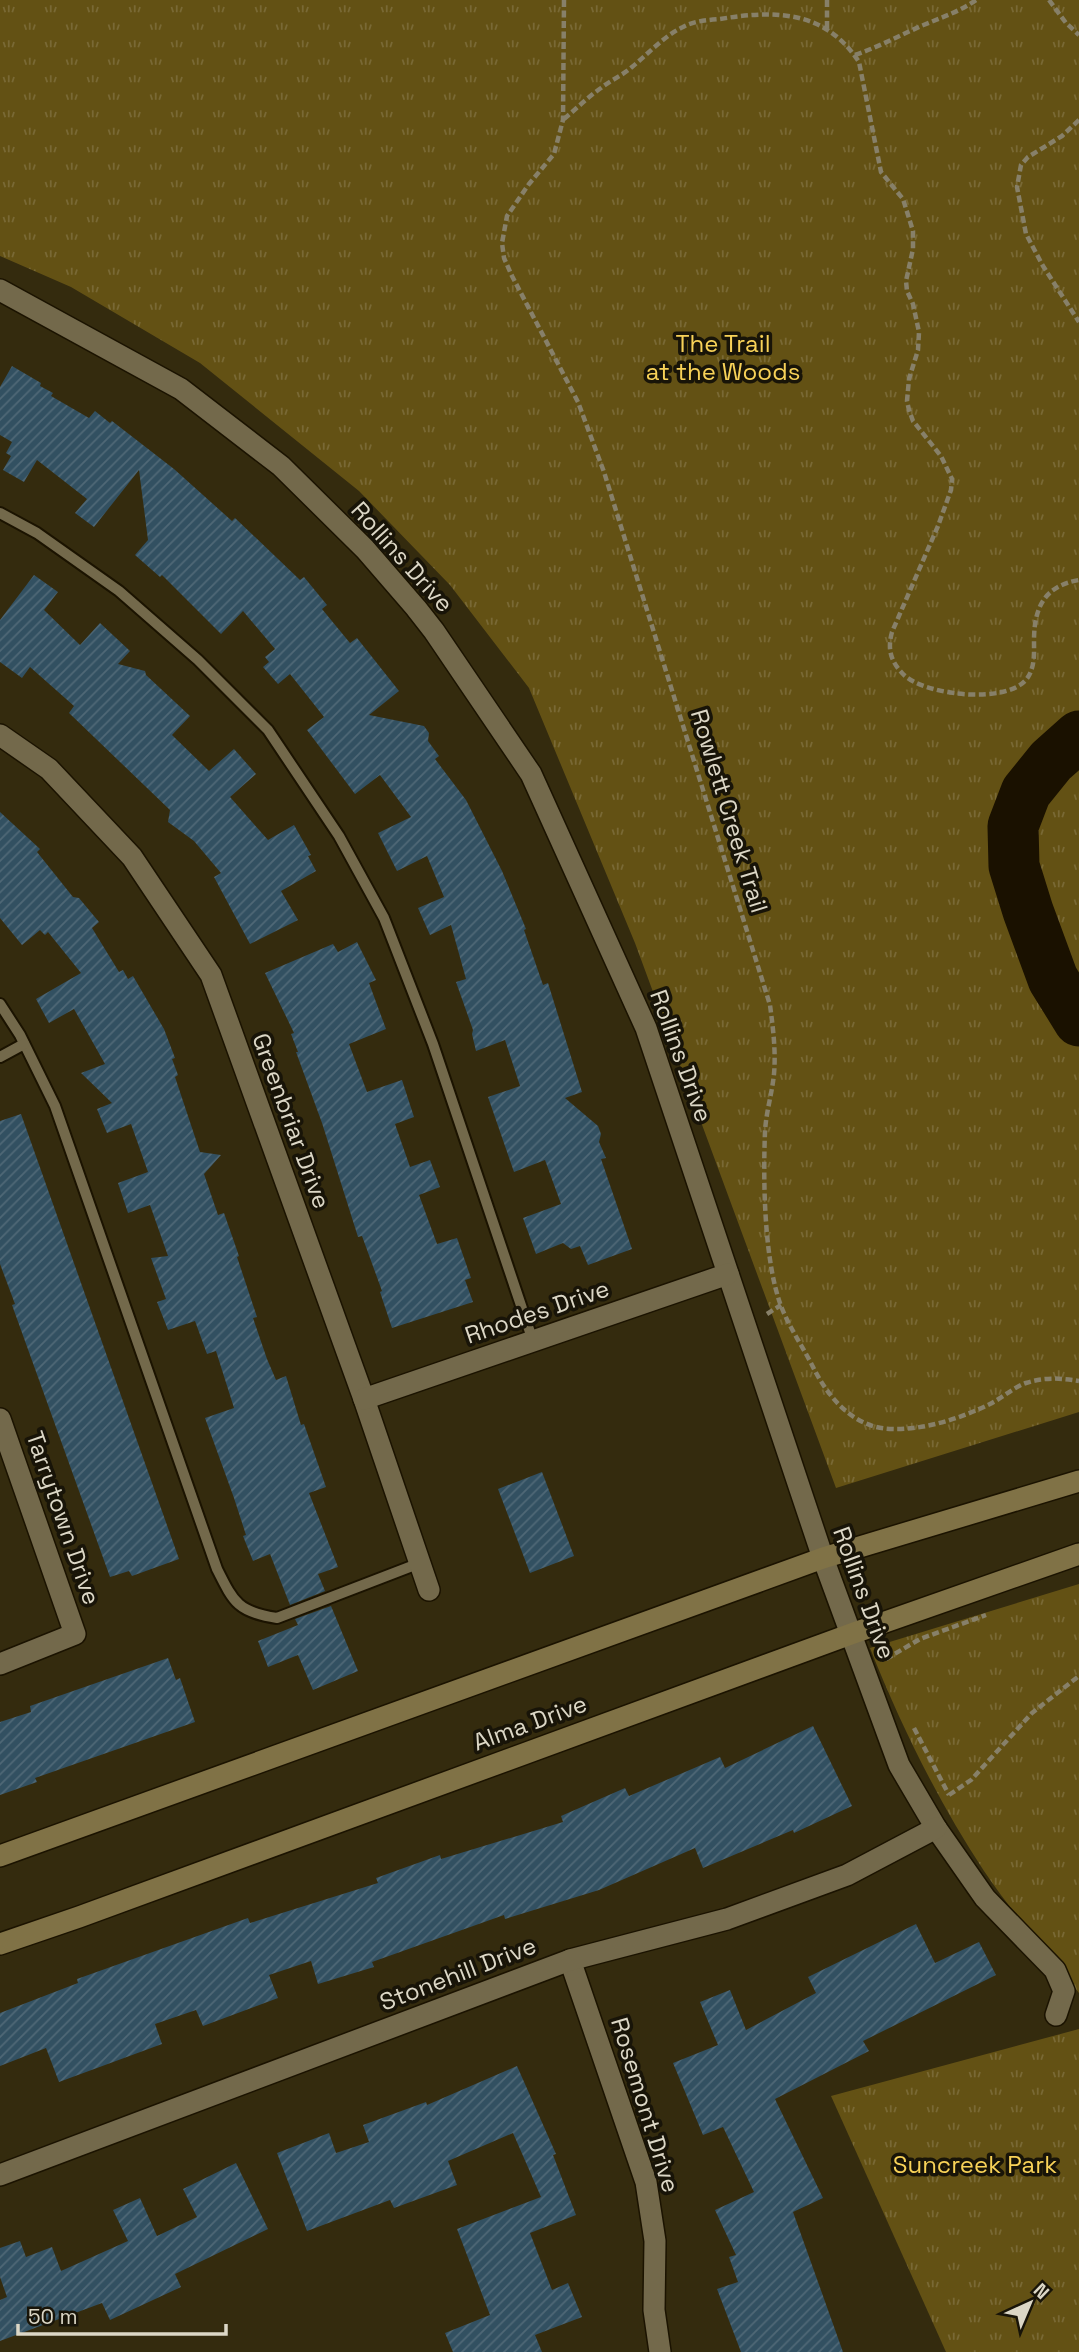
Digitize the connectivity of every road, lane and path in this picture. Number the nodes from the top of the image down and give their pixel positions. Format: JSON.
{"nodes":[{"id":1,"x":564,"y":0,"type":"edge"},
{"id":2,"x":827,"y":0,"type":"edge"},
{"id":3,"x":976,"y":0,"type":"edge"},
{"id":4,"x":1049,"y":0,"type":"edge"},
{"id":5,"x":827,"y":28,"type":"junction"},
{"id":6,"x":1079,"y":35,"type":"edge"},
{"id":7,"x":855,"y":55,"type":"junction"},
{"id":8,"x":563,"y":120,"type":"junction"},
{"id":9,"x":1079,"y":120,"type":"edge"},
{"id":10,"x":0,"y":290,"type":"edge"},
{"id":11,"x":1079,"y":322,"type":"edge"},
{"id":12,"x":0,"y":513,"type":"edge"},
{"id":13,"x":1079,"y":580,"type":"edge"},
{"id":14,"x":0,"y":735,"type":"edge"},
{"id":15,"x":0,"y":1004,"type":"edge"},
{"id":16,"x":24,"y":1044,"type":"junction"},
{"id":17,"x":0,"y":1057,"type":"edge"},
{"id":18,"x":728,"y":1275,"type":"junction"},
{"id":19,"x":533,"y":1341,"type":"junction"},
{"id":20,"x":1079,"y":1381,"type":"edge"},
{"id":21,"x":364,"y":1399,"type":"junction"},
{"id":22,"x":0,"y":1419,"type":"edge"},
{"id":23,"x":1079,"y":1481,"type":"edge"},
{"id":24,"x":1079,"y":1553,"type":"edge"},
{"id":25,"x":823,"y":1558,"type":"junction"},
{"id":26,"x":419,"y":1563,"type":"junction"},
{"id":27,"x":429,"y":1590,"type":"dead end"},
{"id":28,"x":993,"y":1611,"type":"dead end"},
{"id":29,"x":850,"y":1634,"type":"junction"},
{"id":30,"x":0,"y":1664,"type":"edge"},
{"id":31,"x":888,"y":1672,"type":"dead end"},
{"id":32,"x":1077,"y":1678,"type":"edge"},
{"id":33,"x":910,"y":1721,"type":"dead end"},
{"id":34,"x":949,"y":1795,"type":"junction"},
{"id":35,"x":930,"y":1819,"type":"junction"},
{"id":36,"x":0,"y":1856,"type":"edge"},
{"id":37,"x":0,"y":1944,"type":"edge"},
{"id":38,"x":570,"y":1960,"type":"junction"},
{"id":39,"x":1056,"y":2015,"type":"dead end"},
{"id":40,"x":0,"y":2175,"type":"edge"},
{"id":41,"x":660,"y":2352,"type":"edge"}],
"edges":[{"from":1,"to":8,"type":"path","name":"Rowlett Creek Trail"},
{"from":2,"to":5,"type":"path"},
{"from":3,"to":7,"type":"path"},
{"from":4,"to":6,"type":"path"},
{"from":5,"to":7,"type":"path"},
{"from":5,"to":8,"type":"path"},
{"from":7,"to":13,"type":"path"},
{"from":8,"to":20,"type":"path","name":"Rowlett Creek Trail"},
{"from":9,"to":11,"type":"path"},
{"from":10,"to":18,"type":"street","name":"Rollins Drive"},
{"from":12,"to":19,"type":"lane"},
{"from":14,"to":21,"type":"street","name":"Greenbriar Drive"},
{"from":15,"to":16,"type":"lane"},
{"from":16,"to":17,"type":"lane"},
{"from":16,"to":26,"type":"lane"},
{"from":18,"to":19,"type":"street","name":"Rhodes Drive"},
{"from":18,"to":25,"type":"street","name":"Rollins Drive"},
{"from":19,"to":21,"type":"street","name":"Rhodes Drive"},
{"from":21,"to":26,"type":"street","name":"Greenbriar Drive"},
{"from":22,"to":30,"type":"street","name":"Tarrytown Drive"},
{"from":23,"to":25,"type":"main road"},
{"from":24,"to":29,"type":"main road","name":"Alma Drive"},
{"from":25,"to":29,"type":"street","name":"Rollins Drive"},
{"from":25,"to":36,"type":"main road"},
{"from":26,"to":27,"type":"street","name":"Greenbriar Drive"},
{"from":28,"to":31,"type":"path"},
{"from":29,"to":35,"type":"street","name":"Rollins Drive"},
{"from":29,"to":37,"type":"main road","name":"Alma Drive"},
{"from":32,"to":34,"type":"path"},
{"from":33,"to":34,"type":"path"},
{"from":34,"to":35,"type":"path"},
{"from":35,"to":38,"type":"street","name":"Stonehill Drive"},
{"from":35,"to":39,"type":"street","name":"Rollins Drive"},
{"from":38,"to":40,"type":"street","name":"Stonehill Drive"},
{"from":38,"to":41,"type":"street","name":"Rosemont Drive"}]}
